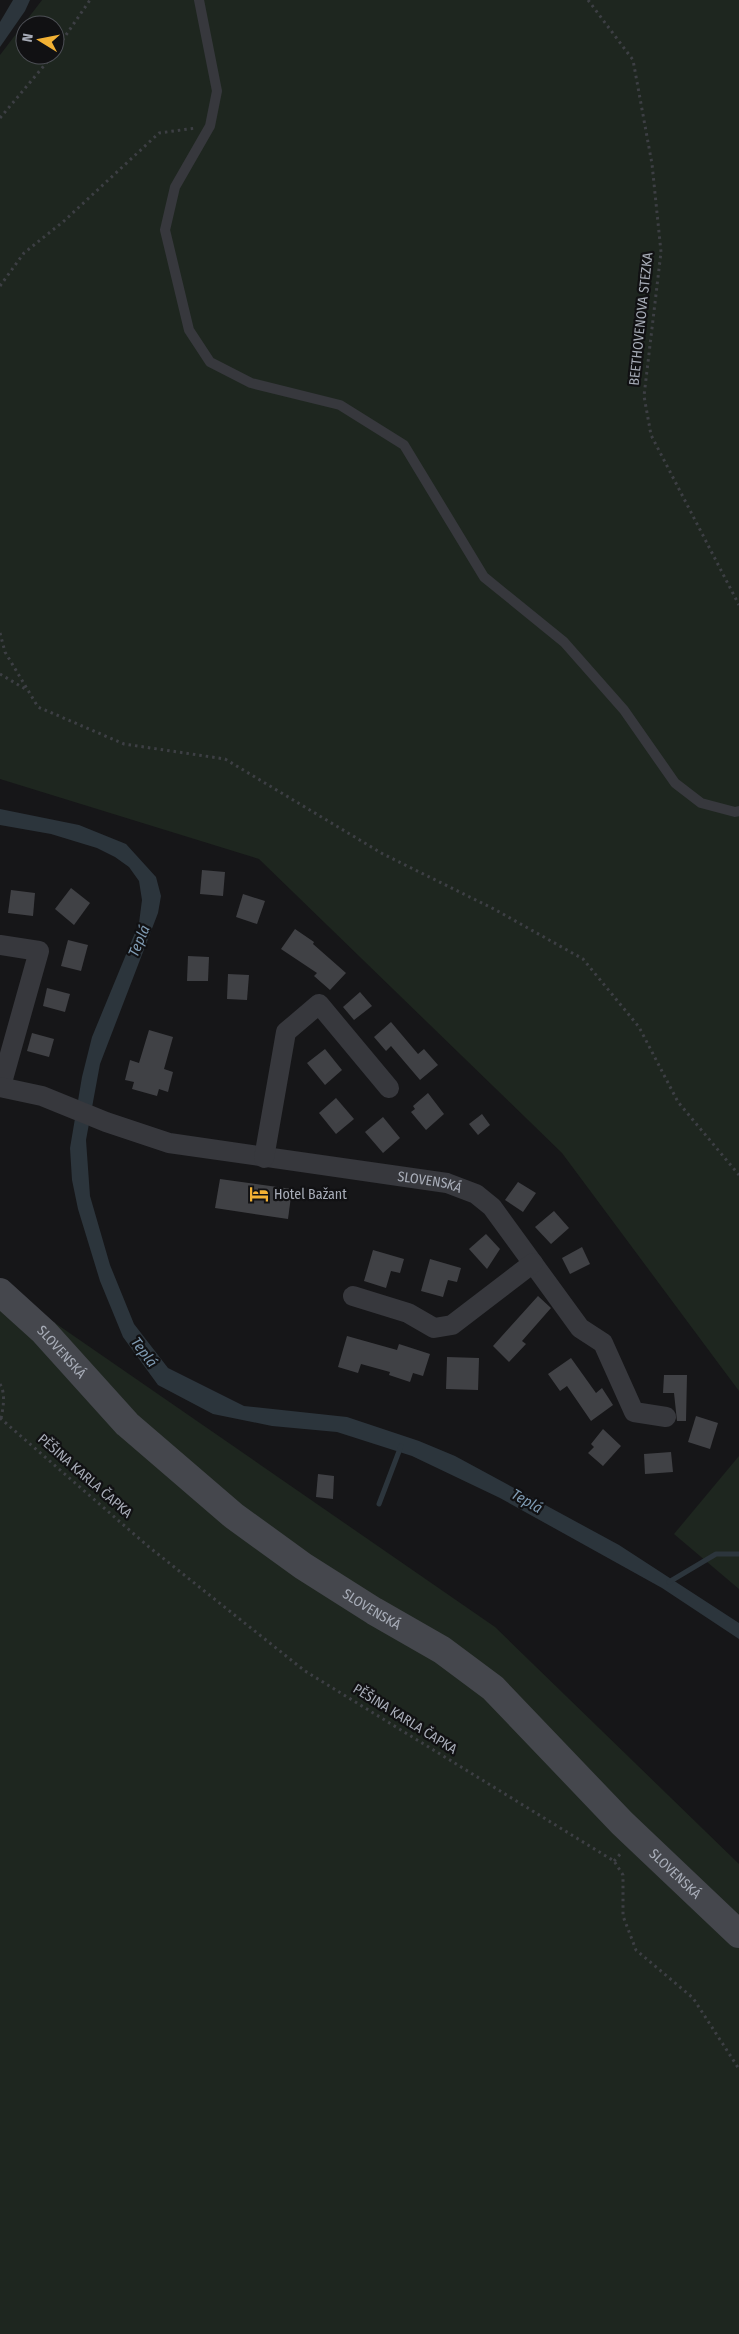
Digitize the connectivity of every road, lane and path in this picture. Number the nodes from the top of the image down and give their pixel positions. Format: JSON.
{"nodes":[{"id":1,"x":90,"y":0,"type":"edge"},
{"id":2,"x":199,"y":0,"type":"edge"},
{"id":3,"x":588,"y":0,"type":"edge"},
{"id":4,"x":65,"y":36,"type":"edge"},
{"id":5,"x":44,"y":65,"type":"edge"},
{"id":6,"x":0,"y":118,"type":"edge"},
{"id":7,"x":210,"y":126,"type":"junction"},
{"id":8,"x":0,"y":286,"type":"edge"},
{"id":9,"x":739,"y":605,"type":"edge"},
{"id":10,"x":0,"y":633,"type":"edge"},
{"id":11,"x":0,"y":674,"type":"edge"},
{"id":12,"x":28,"y":690,"type":"junction"},
{"id":13,"x":739,"y":811,"type":"edge"},
{"id":14,"x":0,"y":945,"type":"edge"},
{"id":15,"x":1,"y":1087,"type":"edge"},
{"id":16,"x":389,"y":1088,"type":"dead end"},
{"id":17,"x":264,"y":1158,"type":"junction"},
{"id":18,"x":739,"y":1175,"type":"edge"},
{"id":19,"x":533,"y":1263,"type":"junction"},
{"id":20,"x":0,"y":1292,"type":"edge"},
{"id":21,"x":353,"y":1296,"type":"dead end"},
{"id":22,"x":0,"y":1384,"type":"edge"},
{"id":23,"x":666,"y":1417,"type":"dead end"},
{"id":24,"x":1,"y":1418,"type":"edge"},
{"id":25,"x":739,"y":1934,"type":"edge"},
{"id":26,"x":739,"y":2070,"type":"edge"}],
"edges":[{"from":1,"to":4,"type":"path"},
{"from":2,"to":7,"type":"lane"},
{"from":3,"to":9,"type":"path","name":"BEETHOVENOVA STEZKA"},
{"from":5,"to":6,"type":"path"},
{"from":7,"to":8,"type":"path"},
{"from":7,"to":13,"type":"lane"},
{"from":10,"to":12,"type":"path"},
{"from":11,"to":12,"type":"path"},
{"from":12,"to":18,"type":"path"},
{"from":14,"to":15,"type":"street","name":"SLOVENSKÁ"},
{"from":15,"to":17,"type":"street","name":"SLOVENSKÁ"},
{"from":16,"to":17,"type":"street"},
{"from":17,"to":19,"type":"street","name":"SLOVENSKÁ"},
{"from":19,"to":21,"type":"street"},
{"from":19,"to":23,"type":"street","name":"SLOVENSKÁ"},
{"from":20,"to":25,"type":"street","name":"SLOVENSKÁ"},
{"from":22,"to":24,"type":"path"},
{"from":24,"to":26,"type":"path","name":"PĚŠINA KARLA ČAPKA"}]}
